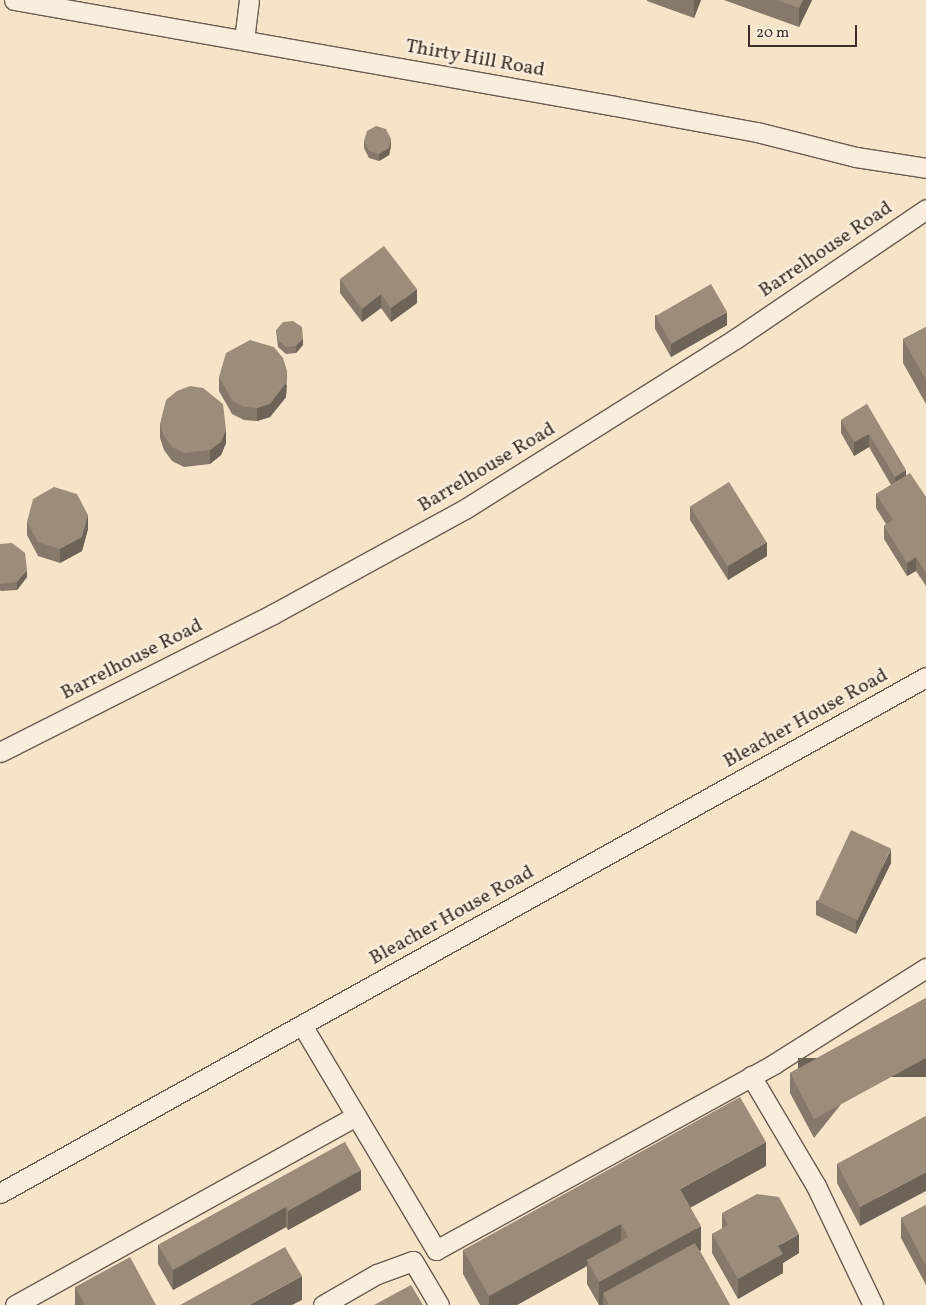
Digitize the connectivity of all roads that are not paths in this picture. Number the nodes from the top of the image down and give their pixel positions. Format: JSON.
{"nodes":[{"id":1,"x":14,"y":0,"type":"edge"},
{"id":2,"x":249,"y":0,"type":"edge"},
{"id":3,"x":244,"y":40,"type":"junction"},
{"id":4,"x":926,"y":168,"type":"edge"},
{"id":5,"x":926,"y":209,"type":"edge"},
{"id":6,"x":926,"y":677,"type":"edge"},
{"id":7,"x":0,"y":752,"type":"edge"},
{"id":8,"x":926,"y":968,"type":"edge"},
{"id":9,"x":302,"y":1025,"type":"junction"},
{"id":10,"x":751,"y":1076,"type":"junction"},
{"id":11,"x":356,"y":1116,"type":"junction"},
{"id":12,"x":0,"y":1193,"type":"edge"},
{"id":13,"x":15,"y":1305,"type":"edge"},
{"id":14,"x":322,"y":1305,"type":"edge"},
{"id":15,"x":438,"y":1305,"type":"edge"},
{"id":16,"x":873,"y":1305,"type":"edge"}],
"edges":[{"from":1,"to":3,"type":"lane","name":"Thirty Hill Road"},
{"from":2,"to":3,"type":"lane"},
{"from":3,"to":4,"type":"lane","name":"Thirty Hill Road"},
{"from":5,"to":7,"type":"lane","name":"Barrelhouse Road"},
{"from":6,"to":9,"type":"lane","name":"Bleacher House Road"},
{"from":8,"to":10,"type":"lane"},
{"from":9,"to":11,"type":"lane"},
{"from":9,"to":12,"type":"lane","name":"Bleacher House Road"},
{"from":10,"to":11,"type":"lane"},
{"from":10,"to":16,"type":"lane"},
{"from":11,"to":13,"type":"lane"},
{"from":14,"to":15,"type":"lane"}]}
